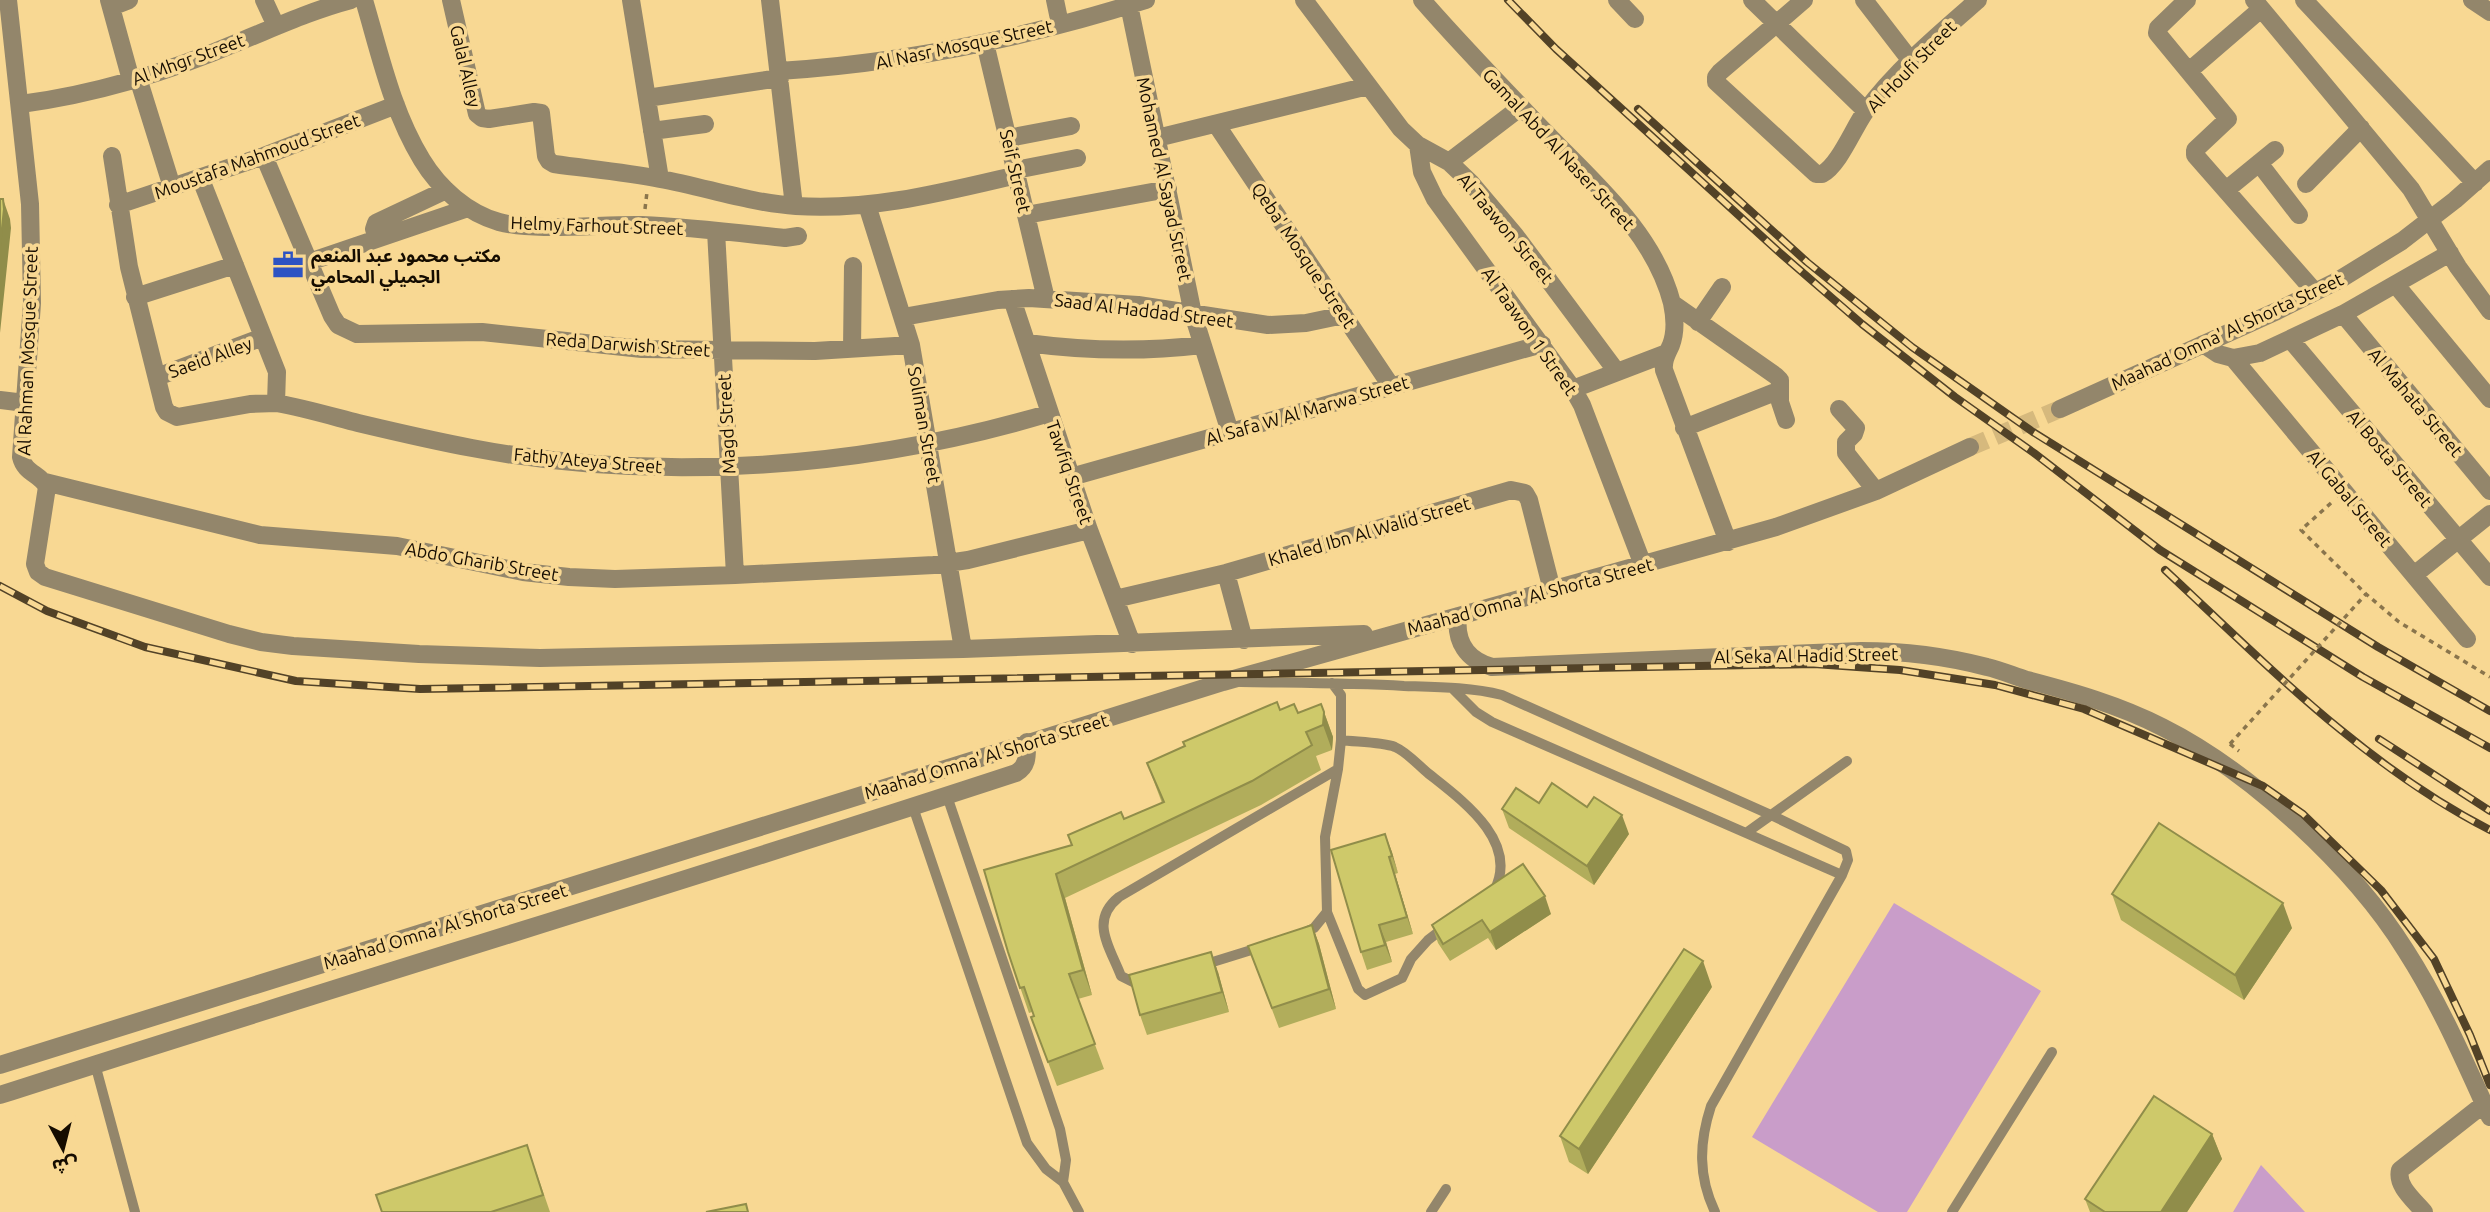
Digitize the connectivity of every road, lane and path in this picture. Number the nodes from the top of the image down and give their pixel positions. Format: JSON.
{"nodes":[{"id":1,"x":8,"y":0,"type":"edge"},
{"id":2,"x":129,"y":0,"type":"edge"},
{"id":3,"x":264,"y":0,"type":"edge"},
{"id":4,"x":364,"y":0,"type":"edge"},
{"id":5,"x":451,"y":0,"type":"edge"},
{"id":6,"x":631,"y":0,"type":"edge"},
{"id":7,"x":770,"y":0,"type":"edge"},
{"id":8,"x":1055,"y":0,"type":"edge"},
{"id":9,"x":1304,"y":0,"type":"edge"},
{"id":10,"x":1422,"y":0,"type":"edge"},
{"id":11,"x":1617,"y":0,"type":"edge"},
{"id":12,"x":1752,"y":0,"type":"edge"},
{"id":13,"x":1804,"y":0,"type":"edge"},
{"id":14,"x":1864,"y":0,"type":"edge"},
{"id":15,"x":1977,"y":0,"type":"edge"},
{"id":16,"x":2187,"y":0,"type":"edge"},
{"id":17,"x":2472,"y":0,"type":"edge"},
{"id":18,"x":344,"y":1,"type":"edge"},
{"id":19,"x":2308,"y":1,"type":"edge"},
{"id":20,"x":1137,"y":3,"type":"edge"},
{"id":21,"x":110,"y":4,"type":"edge"},
{"id":22,"x":2258,"y":5,"type":"edge"},
{"id":23,"x":2490,"y":12,"type":"edge"},
{"id":24,"x":1635,"y":19,"type":"dead end"},
{"id":25,"x":1060,"y":24,"type":"junction"},
{"id":26,"x":1777,"y":24,"type":"junction"},
{"id":27,"x":276,"y":26,"type":"junction"},
{"id":28,"x":985,"y":43,"type":"junction"},
{"id":29,"x":1910,"y":61,"type":"junction"},
{"id":30,"x":2189,"y":71,"type":"junction"},
{"id":31,"x":779,"y":75,"type":"junction"},
{"id":32,"x":134,"y":79,"type":"junction"},
{"id":33,"x":1368,"y":86,"type":"junction"},
{"id":34,"x":647,"y":99,"type":"junction"},
{"id":35,"x":21,"y":104,"type":"junction"},
{"id":36,"x":396,"y":105,"type":"junction"},
{"id":37,"x":1521,"y":107,"type":"junction"},
{"id":38,"x":1866,"y":111,"type":"junction"},
{"id":39,"x":705,"y":124,"type":"dead end"},
{"id":40,"x":1216,"y":124,"type":"junction"},
{"id":41,"x":1071,"y":126,"type":"dead end"},
{"id":42,"x":2361,"y":128,"type":"junction"},
{"id":43,"x":652,"y":131,"type":"junction"},
{"id":44,"x":1008,"y":138,"type":"junction"},
{"id":45,"x":1157,"y":138,"type":"junction"},
{"id":46,"x":1418,"y":145,"type":"junction"},
{"id":47,"x":2275,"y":150,"type":"dead end"},
{"id":48,"x":112,"y":156,"type":"dead end"},
{"id":49,"x":264,"y":156,"type":"junction"},
{"id":50,"x":1077,"y":158,"type":"dead end"},
{"id":51,"x":1450,"y":162,"type":"junction"},
{"id":52,"x":2259,"y":163,"type":"junction"},
{"id":53,"x":2490,"y":169,"type":"edge"},
{"id":54,"x":1016,"y":172,"type":"junction"},
{"id":55,"x":200,"y":177,"type":"junction"},
{"id":56,"x":660,"y":178,"type":"junction"},
{"id":57,"x":2475,"y":183,"type":"junction"},
{"id":58,"x":2306,"y":184,"type":"dead end"},
{"id":59,"x":172,"y":187,"type":"junction"},
{"id":60,"x":446,"y":190,"type":"junction"},
{"id":61,"x":1168,"y":190,"type":"junction"},
{"id":62,"x":2226,"y":190,"type":"junction"},
{"id":63,"x":118,"y":205,"type":"junction"},
{"id":64,"x":867,"y":205,"type":"junction"},
{"id":65,"x":794,"y":206,"type":"junction"},
{"id":66,"x":468,"y":208,"type":"junction"},
{"id":67,"x":1026,"y":215,"type":"junction"},
{"id":68,"x":2299,"y":215,"type":"dead end"},
{"id":69,"x":2431,"y":219,"type":"junction"},
{"id":70,"x":644,"y":226,"type":"junction"},
{"id":71,"x":716,"y":231,"type":"junction"},
{"id":72,"x":797,"y":236,"type":"dead end"},
{"id":73,"x":377,"y":239,"type":"junction"},
{"id":74,"x":2450,"y":253,"type":"junction"},
{"id":75,"x":309,"y":262,"type":"junction"},
{"id":76,"x":235,"y":265,"type":"junction"},
{"id":77,"x":853,"y":266,"type":"dead end"},
{"id":78,"x":2396,"y":285,"type":"junction"},
{"id":79,"x":1722,"y":287,"type":"dead end"},
{"id":80,"x":2315,"y":292,"type":"junction"},
{"id":81,"x":135,"y":297,"type":"junction"},
{"id":82,"x":1012,"y":299,"type":"junction"},
{"id":83,"x":1046,"y":299,"type":"junction"},
{"id":84,"x":1672,"y":303,"type":"junction"},
{"id":85,"x":2490,"y":310,"type":"edge"},
{"id":86,"x":1194,"y":314,"type":"junction"},
{"id":87,"x":2343,"y":314,"type":"junction"},
{"id":88,"x":1344,"y":315,"type":"junction"},
{"id":89,"x":903,"y":317,"type":"junction"},
{"id":90,"x":1698,"y":322,"type":"junction"},
{"id":91,"x":263,"y":337,"type":"junction"},
{"id":92,"x":2290,"y":339,"type":"junction"},
{"id":93,"x":1027,"y":343,"type":"junction"},
{"id":94,"x":1542,"y":344,"type":"junction"},
{"id":95,"x":2203,"y":344,"type":"junction"},
{"id":96,"x":911,"y":345,"type":"junction"},
{"id":97,"x":1202,"y":345,"type":"junction"},
{"id":98,"x":852,"y":349,"type":"junction"},
{"id":99,"x":721,"y":350,"type":"junction"},
{"id":100,"x":1667,"y":353,"type":"junction"},
{"id":101,"x":2233,"y":358,"type":"junction"},
{"id":102,"x":1617,"y":372,"type":"junction"},
{"id":103,"x":157,"y":377,"type":"junction"},
{"id":104,"x":1391,"y":386,"type":"junction"},
{"id":105,"x":1573,"y":389,"type":"junction"},
{"id":106,"x":1780,"y":390,"type":"junction"},
{"id":107,"x":2490,"y":399,"type":"edge"},
{"id":108,"x":0,"y":400,"type":"edge"},
{"id":109,"x":25,"y":403,"type":"junction"},
{"id":110,"x":276,"y":403,"type":"junction"},
{"id":111,"x":1839,"y":409,"type":"dead end"},
{"id":112,"x":2060,"y":409,"type":"tunnel mouth"},
{"id":113,"x":1050,"y":413,"type":"junction"},
{"id":114,"x":1786,"y":420,"type":"dead end"},
{"id":115,"x":1684,"y":428,"type":"junction"},
{"id":116,"x":1230,"y":432,"type":"junction"},
{"id":117,"x":929,"y":443,"type":"junction"},
{"id":118,"x":1970,"y":447,"type":"tunnel mouth"},
{"id":119,"x":728,"y":467,"type":"junction"},
{"id":120,"x":1071,"y":477,"type":"junction"},
{"id":121,"x":45,"y":482,"type":"junction"},
{"id":122,"x":1876,"y":491,"type":"junction"},
{"id":123,"x":2344,"y":491,"type":"junction"},
{"id":124,"x":2490,"y":491,"type":"edge"},
{"id":125,"x":2490,"y":514,"type":"edge"},
{"id":126,"x":1089,"y":530,"type":"junction"},
{"id":127,"x":2459,"y":539,"type":"junction"},
{"id":128,"x":1728,"y":542,"type":"junction"},
{"id":129,"x":950,"y":563,"type":"junction"},
{"id":130,"x":1643,"y":565,"type":"junction"},
{"id":131,"x":1226,"y":573,"type":"junction"},
{"id":132,"x":735,"y":575,"type":"junction"},
{"id":133,"x":2414,"y":575,"type":"junction"},
{"id":134,"x":2490,"y":577,"type":"edge"},
{"id":135,"x":1552,"y":590,"type":"junction"},
{"id":136,"x":2366,"y":594,"type":"junction"},
{"id":137,"x":1115,"y":599,"type":"junction"},
{"id":138,"x":1458,"y":616,"type":"junction"},
{"id":139,"x":1392,"y":633,"type":"junction"},
{"id":140,"x":1244,"y":639,"type":"junction"},
{"id":141,"x":2468,"y":639,"type":"dead end"},
{"id":142,"x":1132,"y":644,"type":"junction"},
{"id":143,"x":963,"y":649,"type":"junction"},
{"id":144,"x":2490,"y":677,"type":"edge"},
{"id":145,"x":1223,"y":682,"type":"junction"},
{"id":146,"x":1332,"y":683,"type":"junction"},
{"id":147,"x":1452,"y":688,"type":"junction"},
{"id":148,"x":1341,"y":740,"type":"junction"},
{"id":149,"x":1027,"y":742,"type":"junction"},
{"id":150,"x":2230,"y":744,"type":"dead end"},
{"id":151,"x":1847,"y":761,"type":"dead end"},
{"id":152,"x":1338,"y":769,"type":"junction"},
{"id":153,"x":947,"y":796,"type":"junction"},
{"id":154,"x":913,"y":807,"type":"junction"},
{"id":155,"x":1771,"y":815,"type":"junction"},
{"id":156,"x":1746,"y":833,"type":"junction"},
{"id":157,"x":1842,"y":875,"type":"junction"},
{"id":158,"x":539,"y":897,"type":"junction"},
{"id":159,"x":1490,"y":899,"type":"edge"},
{"id":160,"x":1327,"y":912,"type":"junction"},
{"id":161,"x":1459,"y":918,"type":"edge"},
{"id":162,"x":545,"y":922,"type":"junction"},
{"id":163,"x":1293,"y":938,"type":"edge"},
{"id":164,"x":1267,"y":946,"type":"edge"},
{"id":165,"x":1188,"y":969,"type":"edge"},
{"id":166,"x":1161,"y":977,"type":"edge"},
{"id":167,"x":86,"y":1038,"type":"junction"},
{"id":168,"x":2052,"y":1052,"type":"dead end"},
{"id":169,"x":95,"y":1064,"type":"junction"},
{"id":170,"x":0,"y":1065,"type":"edge"},
{"id":171,"x":0,"y":1095,"type":"edge"},
{"id":172,"x":2487,"y":1111,"type":"edge"},
{"id":173,"x":1063,"y":1182,"type":"junction"},
{"id":174,"x":1446,"y":1189,"type":"dead end"},
{"id":175,"x":135,"y":1212,"type":"edge"},
{"id":176,"x":1079,"y":1212,"type":"edge"},
{"id":177,"x":1431,"y":1212,"type":"edge"},
{"id":178,"x":1715,"y":1212,"type":"edge"},
{"id":179,"x":1952,"y":1212,"type":"edge"},
{"id":180,"x":2424,"y":1212,"type":"edge"}],
"edges":[{"from":1,"to":35,"type":"street","name":"Al Rahman Mosque Street"},
{"from":2,"to":21,"type":"street"},
{"from":3,"to":27,"type":"street"},
{"from":4,"to":36,"type":"street","name":"Helmy Farhout Street"},
{"from":5,"to":56,"type":"street","name":"Galal Alley"},
{"from":6,"to":34,"type":"street"},
{"from":7,"to":31,"type":"street"},
{"from":8,"to":25,"type":"street"},
{"from":9,"to":33,"type":"street","name":"Al Taawon Street"},
{"from":10,"to":37,"type":"street","name":"Gamal Abd Al Naser Street"},
{"from":11,"to":24,"type":"street"},
{"from":12,"to":26,"type":"street"},
{"from":13,"to":26,"type":"street"},
{"from":14,"to":29,"type":"street"},
{"from":15,"to":29,"type":"street","name":"Al Houfi Street"},
{"from":16,"to":30,"type":"street"},
{"from":17,"to":23,"type":"street"},
{"from":18,"to":27,"type":"street","name":"Al Mhgr Street"},
{"from":19,"to":57,"type":"street"},
{"from":20,"to":25,"type":"street","name":"Al Nasr Mosque Street"},
{"from":20,"to":45,"type":"street","name":"Mohamed Al Sayad Street"},
{"from":21,"to":32,"type":"street"},
{"from":22,"to":30,"type":"street"},
{"from":22,"to":42,"type":"street"},
{"from":25,"to":28,"type":"street","name":"Al Nasr Mosque Street"},
{"from":26,"to":38,"type":"street"},
{"from":26,"to":38,"type":"street","name":"Al Houfi Street"},
{"from":27,"to":32,"type":"street","name":"Al Mhgr Street"},
{"from":28,"to":31,"type":"street","name":"Al Nasr Mosque Street"},
{"from":28,"to":44,"type":"street","name":"Seif Street"},
{"from":29,"to":38,"type":"street","name":"Al Houfi Street"},
{"from":30,"to":62,"type":"street"},
{"from":31,"to":34,"type":"street","name":"Al Nasr Mosque Street"},
{"from":31,"to":65,"type":"street"},
{"from":32,"to":35,"type":"street","name":"Al Mhgr Street"},
{"from":32,"to":59,"type":"street"},
{"from":33,"to":40,"type":"street"},
{"from":33,"to":46,"type":"street","name":"Al Taawon Street"},
{"from":34,"to":43,"type":"street"},
{"from":35,"to":109,"type":"street","name":"Al Rahman Mosque Street"},
{"from":36,"to":49,"type":"street","name":"Moustafa Mahmoud Street"},
{"from":36,"to":60,"type":"street","name":"Helmy Farhout Street"},
{"from":37,"to":51,"type":"street"},
{"from":37,"to":84,"type":"street","name":"Gamal Abd Al Naser Street"},
{"from":39,"to":43,"type":"street"},
{"from":40,"to":45,"type":"street"},
{"from":40,"to":88,"type":"street","name":"Qeba' Mosque Street"},
{"from":41,"to":44,"type":"street"},
{"from":42,"to":58,"type":"street"},
{"from":42,"to":69,"type":"street"},
{"from":43,"to":56,"type":"street"},
{"from":44,"to":54,"type":"street","name":"Seif Street"},
{"from":45,"to":61,"type":"street","name":"Mohamed Al Sayad Street"},
{"from":46,"to":51,"type":"street","name":"Al Taawon Street"},
{"from":46,"to":94,"type":"street","name":"Al Taawon 1 Street"},
{"from":47,"to":52,"type":"street"},
{"from":48,"to":63,"type":"street","name":"Fathy Ateya Street"},
{"from":49,"to":55,"type":"street","name":"Moustafa Mahmoud Street"},
{"from":49,"to":75,"type":"street"},
{"from":50,"to":54,"type":"street"},
{"from":51,"to":102,"type":"street","name":"Al Taawon Street"},
{"from":52,"to":62,"type":"street"},
{"from":52,"to":68,"type":"street"},
{"from":53,"to":57,"type":"street","name":"Maahad Omna' Al Shorta Street"},
{"from":54,"to":64,"type":"street"},
{"from":54,"to":67,"type":"street","name":"Seif Street"},
{"from":55,"to":59,"type":"street","name":"Moustafa Mahmoud Street"},
{"from":55,"to":76,"type":"street"},
{"from":56,"to":65,"type":"street"},
{"from":56,"to":70,"type":"path"},
{"from":57,"to":69,"type":"street","name":"Maahad Omna' Al Shorta Street"},
{"from":59,"to":63,"type":"street","name":"Moustafa Mahmoud Street"},
{"from":60,"to":66,"type":"street","name":"Helmy Farhout Street"},
{"from":60,"to":73,"type":"street"},
{"from":61,"to":67,"type":"street"},
{"from":61,"to":86,"type":"street","name":"Mohamed Al Sayad Street"},
{"from":62,"to":80,"type":"street"},
{"from":63,"to":81,"type":"street","name":"Fathy Ateya Street"},
{"from":64,"to":65,"type":"street"},
{"from":64,"to":89,"type":"street","name":"Soliman Street"},
{"from":66,"to":70,"type":"street","name":"Helmy Farhout Street"},
{"from":66,"to":73,"type":"street"},
{"from":67,"to":83,"type":"street","name":"Seif Street"},
{"from":69,"to":74,"type":"street"},
{"from":69,"to":80,"type":"street","name":"Maahad Omna' Al Shorta Street"},
{"from":70,"to":71,"type":"street","name":"Helmy Farhout Street"},
{"from":71,"to":72,"type":"street","name":"Helmy Farhout Street"},
{"from":71,"to":99,"type":"street","name":"Magd Street"},
{"from":73,"to":75,"type":"street"},
{"from":74,"to":78,"type":"street"},
{"from":74,"to":85,"type":"street"},
{"from":75,"to":99,"type":"street","name":"Reda Darwish Street"},
{"from":76,"to":81,"type":"street"},
{"from":76,"to":91,"type":"street"},
{"from":77,"to":98,"type":"street"},
{"from":78,"to":87,"type":"street"},
{"from":78,"to":107,"type":"street"},
{"from":79,"to":90,"type":"street"},
{"from":80,"to":95,"type":"street","name":"Maahad Omna' Al Shorta Street"},
{"from":81,"to":103,"type":"street","name":"Fathy Ateya Street"},
{"from":82,"to":83,"type":"street","name":"Saad Al Haddad Street"},
{"from":82,"to":89,"type":"street","name":"Saad Al Haddad Street"},
{"from":82,"to":93,"type":"street","name":"Tawfiq Street"},
{"from":83,"to":86,"type":"street","name":"Saad Al Haddad Street"},
{"from":84,"to":90,"type":"street"},
{"from":84,"to":100,"type":"street","name":"Gamal Abd Al Naser Street"},
{"from":86,"to":88,"type":"street","name":"Saad Al Haddad Street"},
{"from":86,"to":97,"type":"street","name":"Mohamed Al Sayad Street"},
{"from":87,"to":92,"type":"street"},
{"from":87,"to":124,"type":"street","name":"Al Mahata Street"},
{"from":88,"to":104,"type":"street","name":"Qeba' Mosque Street"},
{"from":89,"to":96,"type":"street","name":"Soliman Street"},
{"from":90,"to":106,"type":"street"},
{"from":91,"to":103,"type":"street","name":"Saeid Alley"},
{"from":91,"to":110,"type":"street"},
{"from":92,"to":101,"type":"street"},
{"from":92,"to":127,"type":"street","name":"Al Bosta Street"},
{"from":93,"to":97,"type":"street"},
{"from":93,"to":113,"type":"street","name":"Tawfiq Street"},
{"from":94,"to":104,"type":"street","name":"Al Safa W Al Marwa Street"},
{"from":94,"to":105,"type":"street","name":"Al Taawon 1 Street"},
{"from":95,"to":101,"type":"street"},
{"from":95,"to":112,"type":"street","name":"Maahad Omna' Al Shorta Street"},
{"from":96,"to":98,"type":"street","name":"Reda Darwish Street"},
{"from":96,"to":117,"type":"street","name":"Soliman Street"},
{"from":97,"to":116,"type":"street","name":"Mohamed Al Sayad Street"},
{"from":98,"to":99,"type":"street","name":"Reda Darwish Street"},
{"from":99,"to":119,"type":"street","name":"Magd Street"},
{"from":100,"to":102,"type":"street"},
{"from":100,"to":115,"type":"street","name":"Gamal Abd Al Naser Street"},
{"from":101,"to":123,"type":"street","name":"Al Gabal Street"},
{"from":102,"to":105,"type":"street"},
{"from":103,"to":110,"type":"street","name":"Fathy Ateya Street"},
{"from":104,"to":116,"type":"street","name":"Al Safa W Al Marwa Street"},
{"from":105,"to":130,"type":"street","name":"Al Taawon 1 Street"},
{"from":106,"to":114,"type":"street"},
{"from":106,"to":115,"type":"street"},
{"from":108,"to":109,"type":"street"},
{"from":109,"to":121,"type":"street","name":"Al Rahman Mosque Street"},
{"from":110,"to":119,"type":"street","name":"Fathy Ateya Street"},
{"from":111,"to":122,"type":"street"},
{"from":113,"to":117,"type":"street","name":"Fathy Ateya Street"},
{"from":113,"to":120,"type":"street","name":"Tawfiq Street"},
{"from":115,"to":128,"type":"street","name":"Gamal Abd Al Naser Street"},
{"from":116,"to":120,"type":"street","name":"Al Safa W Al Marwa Street"},
{"from":117,"to":119,"type":"street","name":"Fathy Ateya Street"},
{"from":117,"to":129,"type":"street","name":"Soliman Street"},
{"from":118,"to":122,"type":"street","name":"Maahad Omna' Al Shorta Street"},
{"from":119,"to":132,"type":"street","name":"Magd Street"},
{"from":120,"to":126,"type":"street","name":"Tawfiq Street"},
{"from":121,"to":132,"type":"street","name":"Abdo Gharib Street"},
{"from":121,"to":143,"type":"street"},
{"from":122,"to":128,"type":"street","name":"Maahad Omna' Al Shorta Street"},
{"from":123,"to":133,"type":"street","name":"Al Gabal Street"},
{"from":123,"to":136,"type":"path"},
{"from":125,"to":127,"type":"street"},
{"from":126,"to":129,"type":"street","name":"Abdo Gharib Street"},
{"from":126,"to":137,"type":"street","name":"Tawfiq Street"},
{"from":127,"to":133,"type":"street"},
{"from":127,"to":134,"type":"street","name":"Al Bosta Street"},
{"from":128,"to":130,"type":"street","name":"Maahad Omna' Al Shorta Street"},
{"from":129,"to":132,"type":"street","name":"Abdo Gharib Street"},
{"from":129,"to":143,"type":"street","name":"Soliman Street"},
{"from":130,"to":135,"type":"street","name":"Maahad Omna' Al Shorta Street"},
{"from":131,"to":135,"type":"street","name":"Khaled Ibn Al Walid Street"},
{"from":131,"to":137,"type":"street","name":"Khaled Ibn Al Walid Street"},
{"from":131,"to":140,"type":"street"},
{"from":133,"to":141,"type":"street","name":"Al Gabal Street"},
{"from":135,"to":138,"type":"street","name":"Maahad Omna' Al Shorta Street"},
{"from":136,"to":144,"type":"path"},
{"from":136,"to":150,"type":"path","bridge":true},
{"from":137,"to":142,"type":"street","name":"Tawfiq Street"},
{"from":138,"to":139,"type":"street","name":"Maahad Omna' Al Shorta Street"},
{"from":138,"to":172,"type":"street","name":"Al Seka Al Hadid Street"},
{"from":139,"to":140,"type":"street"},
{"from":139,"to":145,"type":"street","name":"Maahad Omna' Al Shorta Street"},
{"from":140,"to":142,"type":"street"},
{"from":142,"to":143,"type":"street"},
{"from":145,"to":146,"type":"lane"},
{"from":145,"to":149,"type":"street","name":"Maahad Omna' Al Shorta Street"},
{"from":146,"to":147,"type":"lane"},
{"from":146,"to":148,"type":"lane"},
{"from":147,"to":155,"type":"lane"},
{"from":147,"to":156,"type":"lane"},
{"from":148,"to":152,"type":"lane"},
{"from":148,"to":159,"type":"lane"},
{"from":149,"to":153,"type":"street"},
{"from":149,"to":158,"type":"street","name":"Maahad Omna' Al Shorta Street"},
{"from":151,"to":155,"type":"lane"},
{"from":152,"to":160,"type":"lane"},
{"from":152,"to":166,"type":"lane"},
{"from":153,"to":154,"type":"street"},
{"from":153,"to":173,"type":"lane"},
{"from":154,"to":162,"type":"street"},
{"from":154,"to":173,"type":"lane"},
{"from":155,"to":156,"type":"lane"},
{"from":155,"to":157,"type":"lane"},
{"from":156,"to":157,"type":"lane"},
{"from":157,"to":178,"type":"lane"},
{"from":158,"to":162,"type":"street"},
{"from":158,"to":167,"type":"street","name":"Maahad Omna' Al Shorta Street"},
{"from":160,"to":161,"type":"lane"},
{"from":160,"to":163,"type":"lane"},
{"from":162,"to":169,"type":"street"},
{"from":164,"to":165,"type":"lane"},
{"from":167,"to":169,"type":"street"},
{"from":167,"to":170,"type":"street","name":"Maahad Omna' Al Shorta Street"},
{"from":168,"to":179,"type":"lane"},
{"from":169,"to":171,"type":"street"},
{"from":169,"to":175,"type":"lane"},
{"from":172,"to":180,"type":"street"},
{"from":173,"to":176,"type":"lane"},
{"from":174,"to":177,"type":"lane"}]}
